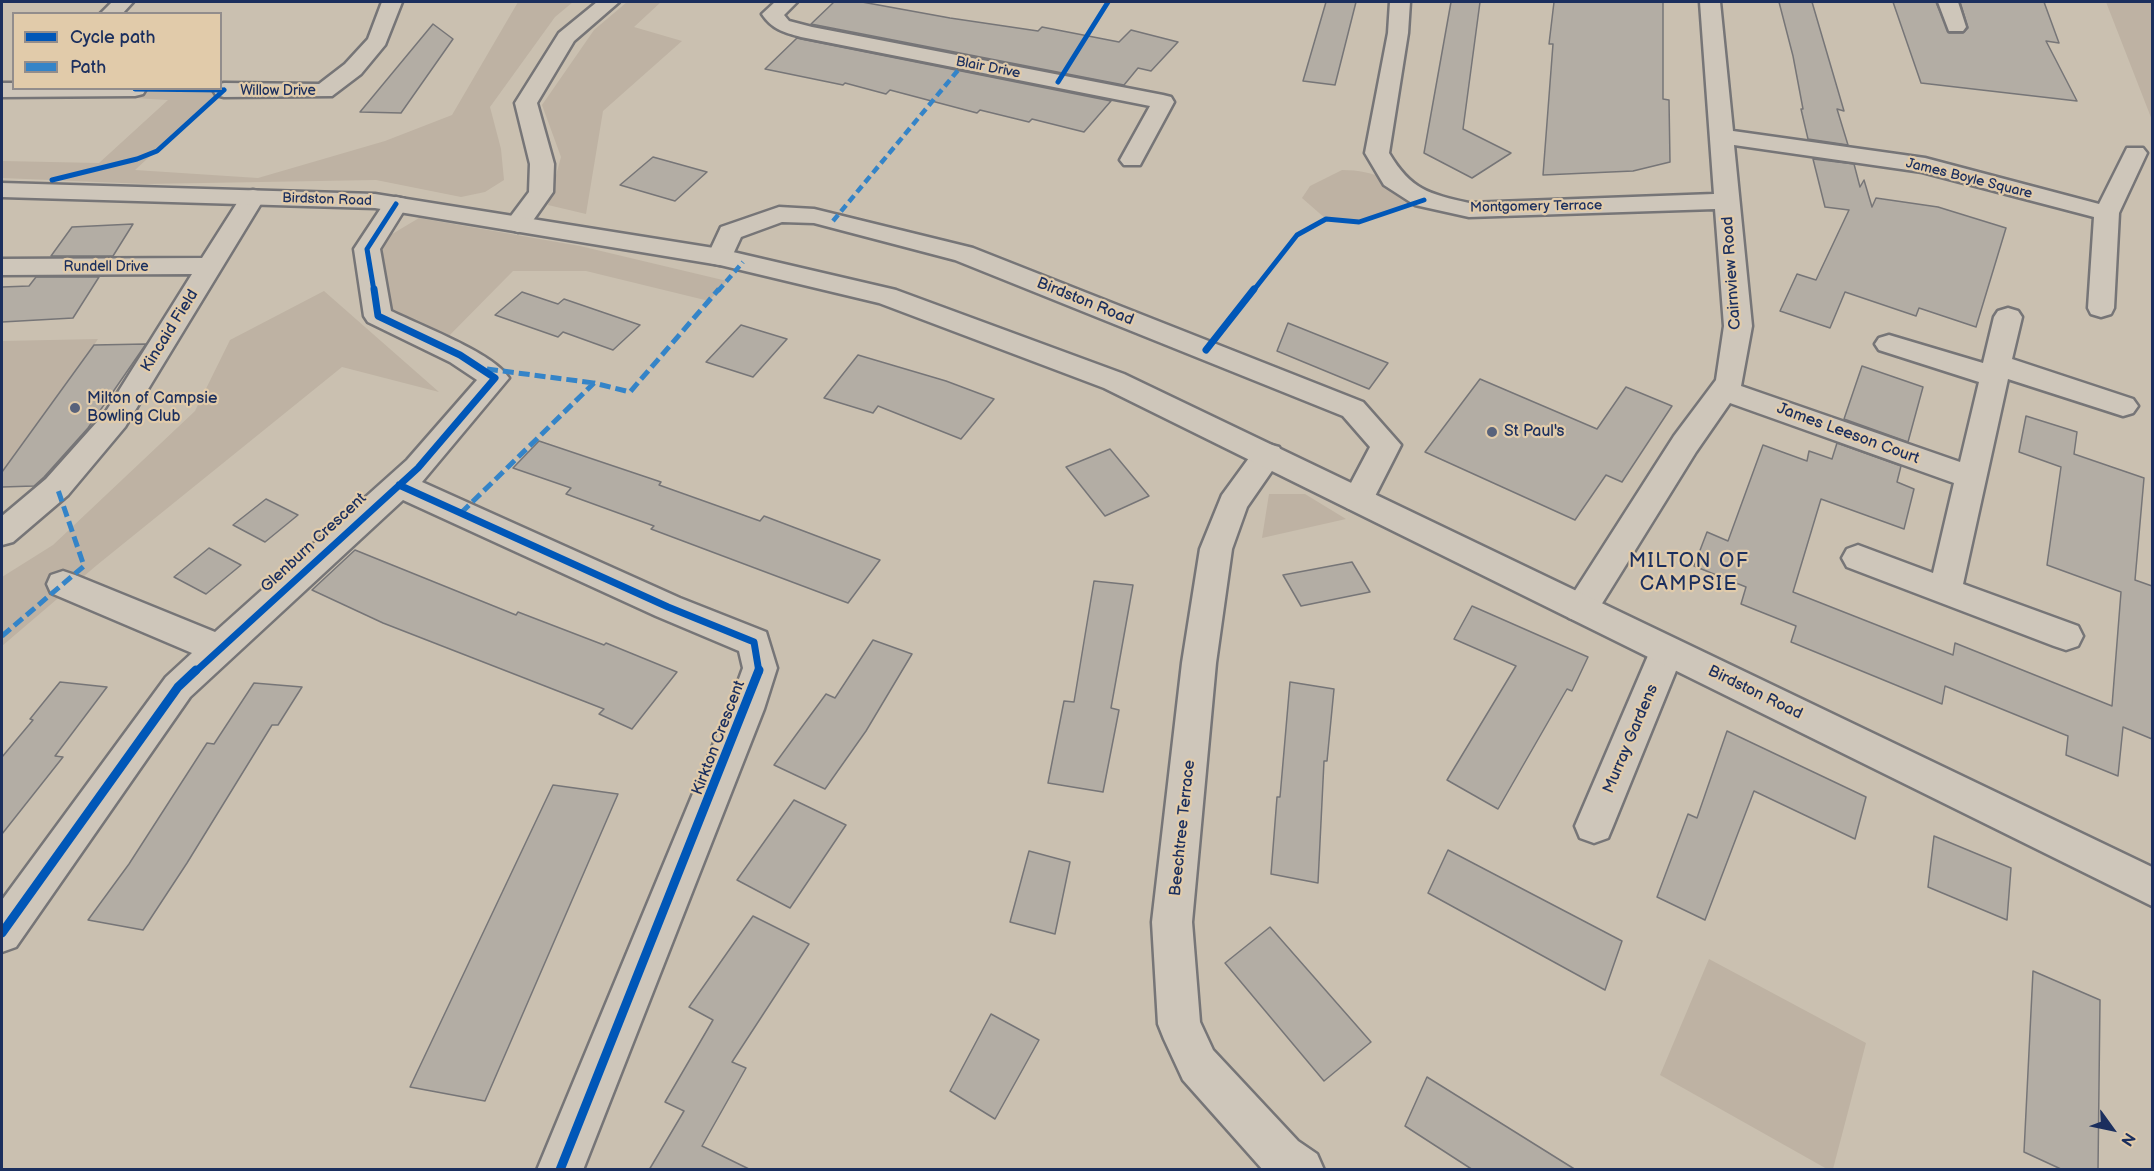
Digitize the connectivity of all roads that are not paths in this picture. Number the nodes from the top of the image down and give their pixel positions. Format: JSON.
{"nodes":[{"id":1,"x":392,"y":2,"type":"edge"},
{"id":2,"x":609,"y":2,"type":"edge"},
{"id":3,"x":787,"y":2,"type":"edge"},
{"id":4,"x":1400,"y":2,"type":"edge"},
{"id":5,"x":1710,"y":2,"type":"edge"},
{"id":6,"x":1948,"y":2,"type":"edge"},
{"id":7,"x":1956,"y":27,"type":"dead end"},
{"id":8,"x":224,"y":90,"type":"dead end"},
{"id":9,"x":1722,"y":136,"type":"junction"},
{"id":10,"x":2135,"y":153,"type":"dead end"},
{"id":11,"x":1132,"y":160,"type":"dead end"},
{"id":12,"x":2,"y":190,"type":"edge"},
{"id":13,"x":253,"y":197,"type":"junction"},
{"id":14,"x":1727,"y":201,"type":"junction"},
{"id":15,"x":396,"y":204,"type":"junction"},
{"id":16,"x":2107,"y":213,"type":"junction"},
{"id":17,"x":518,"y":224,"type":"junction"},
{"id":18,"x":720,"y":257,"type":"junction"},
{"id":19,"x":210,"y":266,"type":"junction"},
{"id":20,"x":2,"y":267,"type":"edge"},
{"id":21,"x":2101,"y":308,"type":"dead end"},
{"id":22,"x":2008,"y":317,"type":"dead end"},
{"id":23,"x":1889,"y":344,"type":"dead end"},
{"id":24,"x":1996,"y":371,"type":"junction"},
{"id":25,"x":1724,"y":390,"type":"junction"},
{"id":26,"x":2123,"y":406,"type":"dead end"},
{"id":27,"x":1268,"y":455,"type":"junction"},
{"id":28,"x":1972,"y":478,"type":"junction"},
{"id":29,"x":399,"y":485,"type":"junction"},
{"id":30,"x":1358,"y":500,"type":"junction"},
{"id":31,"x":2,"y":533,"type":"edge"},
{"id":32,"x":1858,"y":558,"type":"dead end"},
{"id":33,"x":63,"y":584,"type":"dead end"},
{"id":34,"x":1945,"y":591,"type":"junction"},
{"id":35,"x":1581,"y":609,"type":"junction"},
{"id":36,"x":2066,"y":636,"type":"dead end"},
{"id":37,"x":219,"y":649,"type":"junction"},
{"id":38,"x":1667,"y":651,"type":"junction"},
{"id":39,"x":1594,"y":826,"type":"dead end"},
{"id":40,"x":2152,"y":886,"type":"edge"},
{"id":41,"x":2,"y":933,"type":"edge"},
{"id":42,"x":560,"y":1170,"type":"edge"},
{"id":43,"x":1300,"y":1170,"type":"edge"}],
"edges":[{"from":1,"to":8,"type":"street","name":"Willow Drive"},
{"from":2,"to":17,"type":"street"},
{"from":3,"to":11,"type":"street","name":"Blair Drive"},
{"from":4,"to":14,"type":"street","name":"Montgomery Terrace"},
{"from":5,"to":9,"type":"street","name":"Cairnview Road"},
{"from":6,"to":7,"type":"street"},
{"from":9,"to":14,"type":"street","name":"Cairnview Road"},
{"from":9,"to":16,"type":"street","name":"James Boyle Square"},
{"from":10,"to":16,"type":"street"},
{"from":12,"to":13,"type":"street","name":"Birdston Road"},
{"from":13,"to":15,"type":"street","name":"Birdston Road"},
{"from":13,"to":19,"type":"street","name":"Kincaid Field"},
{"from":14,"to":25,"type":"street","name":"Cairnview Road"},
{"from":15,"to":17,"type":"street","name":"Birdston Road"},
{"from":15,"to":29,"type":"street","name":"Glenburn Crescent"},
{"from":16,"to":21,"type":"street"},
{"from":17,"to":18,"type":"street","name":"Birdston Road"},
{"from":18,"to":27,"type":"street","name":"Birdston Road"},
{"from":18,"to":30,"type":"street","name":"Birdston Road"},
{"from":19,"to":20,"type":"street","name":"Rundell Drive"},
{"from":19,"to":31,"type":"street","name":"Kincaid Field"},
{"from":22,"to":24,"type":"street"},
{"from":23,"to":24,"type":"street"},
{"from":24,"to":26,"type":"street"},
{"from":24,"to":28,"type":"street"},
{"from":25,"to":28,"type":"street","name":"James Leeson Court"},
{"from":25,"to":35,"type":"street","name":"Cairnview Road"},
{"from":27,"to":30,"type":"street","name":"Birdston Road"},
{"from":27,"to":43,"type":"street","name":"Beechtree Terrace"},
{"from":28,"to":34,"type":"street"},
{"from":29,"to":37,"type":"street","name":"Glenburn Crescent"},
{"from":29,"to":42,"type":"street","name":"Kirkton Crescent"},
{"from":30,"to":35,"type":"street","name":"Birdston Road"},
{"from":32,"to":34,"type":"street"},
{"from":33,"to":37,"type":"street"},
{"from":34,"to":36,"type":"street"},
{"from":35,"to":38,"type":"street","name":"Birdston Road"},
{"from":37,"to":41,"type":"street","name":"Glenburn Crescent"},
{"from":38,"to":39,"type":"street","name":"Murray Gardens"},
{"from":38,"to":40,"type":"street","name":"Birdston Road"}]}
